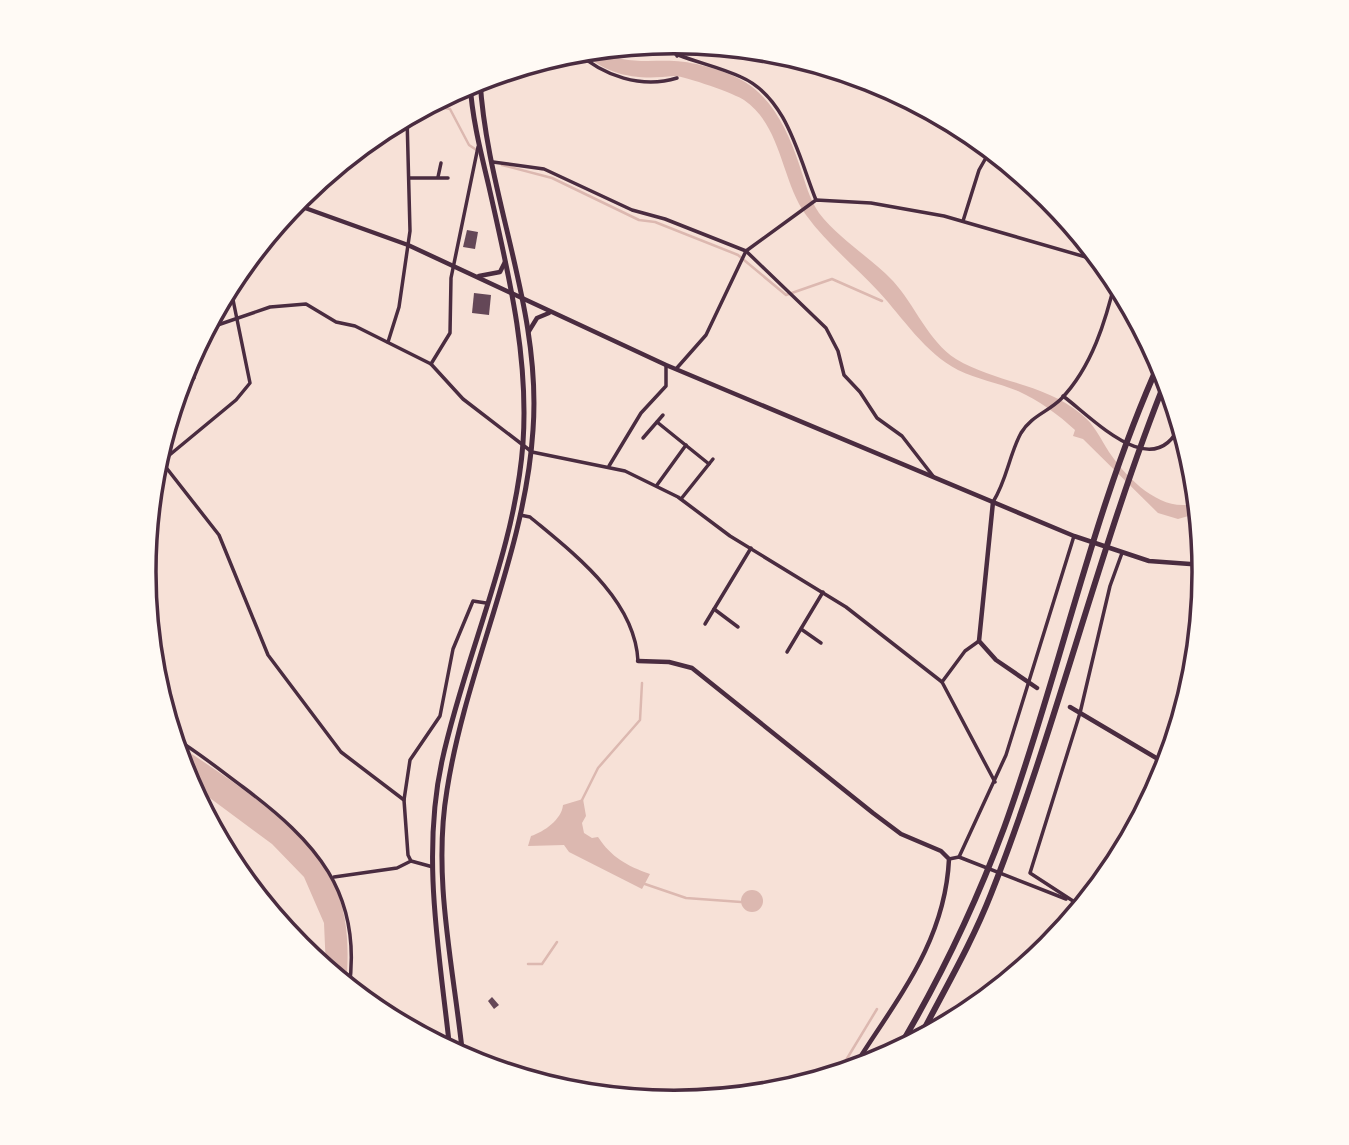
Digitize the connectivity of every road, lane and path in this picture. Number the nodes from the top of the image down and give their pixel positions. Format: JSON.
{"nodes":[{"id":1,"x":673,"y":54,"type":"edge"},
{"id":2,"x":677,"y":56,"type":"joint"},
{"id":3,"x":588,"y":62,"type":"edge"},
{"id":4,"x":677,"y":78,"type":"dead end"},
{"id":5,"x":482,"y":92,"type":"edge"},
{"id":6,"x":472,"y":96,"type":"edge"},
{"id":7,"x":407,"y":129,"type":"edge"},
{"id":8,"x":479,"y":142,"type":"junction"},
{"id":9,"x":986,"y":158,"type":"edge"},
{"id":10,"x":493,"y":162,"type":"junction"},
{"id":11,"x":441,"y":163,"type":"dead end"},
{"id":12,"x":439,"y":177,"type":"junction"},
{"id":13,"x":409,"y":178,"type":"junction"},
{"id":14,"x":448,"y":178,"type":"dead end"},
{"id":15,"x":816,"y":200,"type":"junction"},
{"id":16,"x":306,"y":208,"type":"edge"},
{"id":17,"x":963,"y":221,"type":"junction"},
{"id":18,"x":408,"y":245,"type":"junction"},
{"id":19,"x":746,"y":251,"type":"junction"},
{"id":20,"x":1086,"y":257,"type":"edge"},
{"id":21,"x":505,"y":262,"type":"junction"},
{"id":22,"x":455,"y":265,"type":"junction"},
{"id":23,"x":478,"y":276,"type":"junction"},
{"id":24,"x":512,"y":292,"type":"junction"},
{"id":25,"x":1111,"y":294,"type":"edge"},
{"id":26,"x":523,"y":299,"type":"junction"},
{"id":27,"x":233,"y":301,"type":"edge"},
{"id":28,"x":550,"y":313,"type":"junction"},
{"id":29,"x":237,"y":319,"type":"junction"},
{"id":30,"x":221,"y":322,"type":"edge"},
{"id":31,"x":529,"y":331,"type":"junction"},
{"id":32,"x":388,"y":342,"type":"junction"},
{"id":33,"x":431,"y":364,"type":"junction"},
{"id":34,"x":666,"y":365,"type":"junction"},
{"id":35,"x":676,"y":369,"type":"junction"},
{"id":36,"x":1154,"y":376,"type":"edge"},
{"id":37,"x":1160,"y":394,"type":"edge"},
{"id":38,"x":1062,"y":397,"type":"junction"},
{"id":39,"x":663,"y":415,"type":"dead end"},
{"id":40,"x":657,"y":422,"type":"junction"},
{"id":41,"x":1175,"y":437,"type":"edge"},
{"id":42,"x":643,"y":439,"type":"dead end"},
{"id":43,"x":686,"y":445,"type":"junction"},
{"id":44,"x":523,"y":446,"type":"junction"},
{"id":45,"x":531,"y":452,"type":"junction"},
{"id":46,"x":170,"y":454,"type":"edge"},
{"id":47,"x":713,"y":459,"type":"dead end"},
{"id":48,"x":709,"y":464,"type":"junction"},
{"id":49,"x":167,"y":467,"type":"edge"},
{"id":50,"x":609,"y":467,"type":"junction"},
{"id":51,"x":933,"y":476,"type":"junction"},
{"id":52,"x":657,"y":485,"type":"junction"},
{"id":53,"x":681,"y":499,"type":"junction"},
{"id":54,"x":993,"y":502,"type":"junction"},
{"id":55,"x":520,"y":515,"type":"junction"},
{"id":56,"x":1074,"y":536,"type":"junction"},
{"id":57,"x":751,"y":547,"type":"junction"},
{"id":58,"x":1122,"y":554,"type":"junction"},
{"id":59,"x":1193,"y":564,"type":"edge"},
{"id":60,"x":822,"y":592,"type":"junction"},
{"id":61,"x":486,"y":603,"type":"junction"},
{"id":62,"x":714,"y":609,"type":"junction"},
{"id":63,"x":705,"y":624,"type":"dead end"},
{"id":64,"x":738,"y":627,"type":"dead end"},
{"id":65,"x":800,"y":629,"type":"junction"},
{"id":66,"x":979,"y":641,"type":"junction"},
{"id":67,"x":821,"y":643,"type":"dead end"},
{"id":68,"x":787,"y":652,"type":"dead end"},
{"id":69,"x":638,"y":661,"type":"joint"},
{"id":70,"x":1028,"y":681,"type":"junction"},
{"id":71,"x":942,"y":682,"type":"junction"},
{"id":72,"x":1037,"y":688,"type":"dead end"},
{"id":73,"x":1070,"y":707,"type":"dead end"},
{"id":74,"x":1080,"y":713,"type":"junction"},
{"id":75,"x":187,"y":748,"type":"edge"},
{"id":76,"x":1158,"y":759,"type":"edge"},
{"id":77,"x":995,"y":782,"type":"junction"},
{"id":78,"x":404,"y":800,"type":"junction"},
{"id":79,"x":959,"y":857,"type":"junction"},
{"id":80,"x":949,"y":859,"type":"junction"},
{"id":81,"x":411,"y":861,"type":"junction"},
{"id":82,"x":433,"y":867,"type":"junction"},
{"id":83,"x":334,"y":877,"type":"junction"},
{"id":84,"x":1073,"y":901,"type":"joint"},
{"id":85,"x":349,"y":976,"type":"edge"},
{"id":86,"x":926,"y":1025,"type":"edge"},
{"id":87,"x":904,"y":1037,"type":"edge"},
{"id":88,"x":449,"y":1039,"type":"edge"},
{"id":89,"x":461,"y":1044,"type":"edge"},
{"id":90,"x":861,"y":1056,"type":"edge"}],
"edges":[{"from":1,"to":2,"type":"street"},
{"from":2,"to":15,"type":"street"},
{"from":3,"to":4,"type":"street"},
{"from":5,"to":10,"type":"main road"},
{"from":6,"to":8,"type":"main road"},
{"from":7,"to":13,"type":"street"},
{"from":8,"to":21,"type":"main road"},
{"from":8,"to":22,"type":"street"},
{"from":9,"to":17,"type":"street"},
{"from":10,"to":19,"type":"street"},
{"from":10,"to":26,"type":"main road"},
{"from":11,"to":12,"type":"street"},
{"from":12,"to":13,"type":"street"},
{"from":12,"to":14,"type":"street"},
{"from":13,"to":18,"type":"street"},
{"from":15,"to":17,"type":"street"},
{"from":15,"to":19,"type":"street"},
{"from":16,"to":18,"type":"main road"},
{"from":17,"to":20,"type":"street"},
{"from":18,"to":22,"type":"main road"},
{"from":18,"to":32,"type":"street"},
{"from":19,"to":35,"type":"street"},
{"from":19,"to":51,"type":"street"},
{"from":21,"to":23,"type":"main road"},
{"from":21,"to":24,"type":"main road"},
{"from":22,"to":23,"type":"main road"},
{"from":22,"to":33,"type":"street"},
{"from":23,"to":24,"type":"main road"},
{"from":24,"to":26,"type":"main road"},
{"from":24,"to":44,"type":"main road"},
{"from":25,"to":38,"type":"street"},
{"from":26,"to":28,"type":"main road"},
{"from":26,"to":31,"type":"main road"},
{"from":27,"to":29,"type":"street"},
{"from":28,"to":31,"type":"main road"},
{"from":28,"to":34,"type":"main road"},
{"from":29,"to":30,"type":"street"},
{"from":29,"to":32,"type":"street"},
{"from":29,"to":46,"type":"street"},
{"from":31,"to":45,"type":"main road"},
{"from":32,"to":33,"type":"street"},
{"from":33,"to":44,"type":"street"},
{"from":34,"to":35,"type":"main road"},
{"from":34,"to":50,"type":"street"},
{"from":35,"to":51,"type":"main road"},
{"from":36,"to":87,"type":"highway"},
{"from":37,"to":86,"type":"highway"},
{"from":38,"to":41,"type":"street"},
{"from":38,"to":54,"type":"street"},
{"from":39,"to":40,"type":"street"},
{"from":40,"to":42,"type":"street"},
{"from":40,"to":43,"type":"street"},
{"from":43,"to":48,"type":"street"},
{"from":43,"to":52,"type":"street"},
{"from":44,"to":45,"type":"street"},
{"from":44,"to":61,"type":"main road"},
{"from":45,"to":50,"type":"street"},
{"from":45,"to":55,"type":"main road"},
{"from":47,"to":48,"type":"street"},
{"from":48,"to":53,"type":"street"},
{"from":49,"to":78,"type":"street"},
{"from":50,"to":52,"type":"street"},
{"from":51,"to":54,"type":"main road"},
{"from":52,"to":53,"type":"street"},
{"from":53,"to":57,"type":"street"},
{"from":54,"to":56,"type":"main road"},
{"from":54,"to":66,"type":"main road"},
{"from":55,"to":69,"type":"street"},
{"from":55,"to":89,"type":"main road"},
{"from":56,"to":58,"type":"main road"},
{"from":56,"to":70,"type":"street"},
{"from":57,"to":60,"type":"street"},
{"from":57,"to":62,"type":"street"},
{"from":58,"to":59,"type":"main road"},
{"from":58,"to":74,"type":"street"},
{"from":60,"to":65,"type":"street"},
{"from":60,"to":71,"type":"street"},
{"from":61,"to":78,"type":"street"},
{"from":61,"to":82,"type":"main road"},
{"from":62,"to":63,"type":"street"},
{"from":62,"to":64,"type":"street"},
{"from":65,"to":67,"type":"street"},
{"from":65,"to":68,"type":"street"},
{"from":66,"to":70,"type":"main road"},
{"from":66,"to":71,"type":"street"},
{"from":69,"to":80,"type":"main road"},
{"from":70,"to":72,"type":"main road"},
{"from":70,"to":77,"type":"street"},
{"from":71,"to":77,"type":"street"},
{"from":73,"to":74,"type":"main road"},
{"from":74,"to":76,"type":"main road"},
{"from":74,"to":84,"type":"street"},
{"from":75,"to":83,"type":"street"},
{"from":77,"to":79,"type":"street"},
{"from":78,"to":81,"type":"street"},
{"from":79,"to":80,"type":"street"},
{"from":79,"to":84,"type":"street"},
{"from":80,"to":90,"type":"main road"},
{"from":81,"to":82,"type":"street"},
{"from":81,"to":83,"type":"street"},
{"from":82,"to":88,"type":"main road"},
{"from":83,"to":85,"type":"street"}]}
